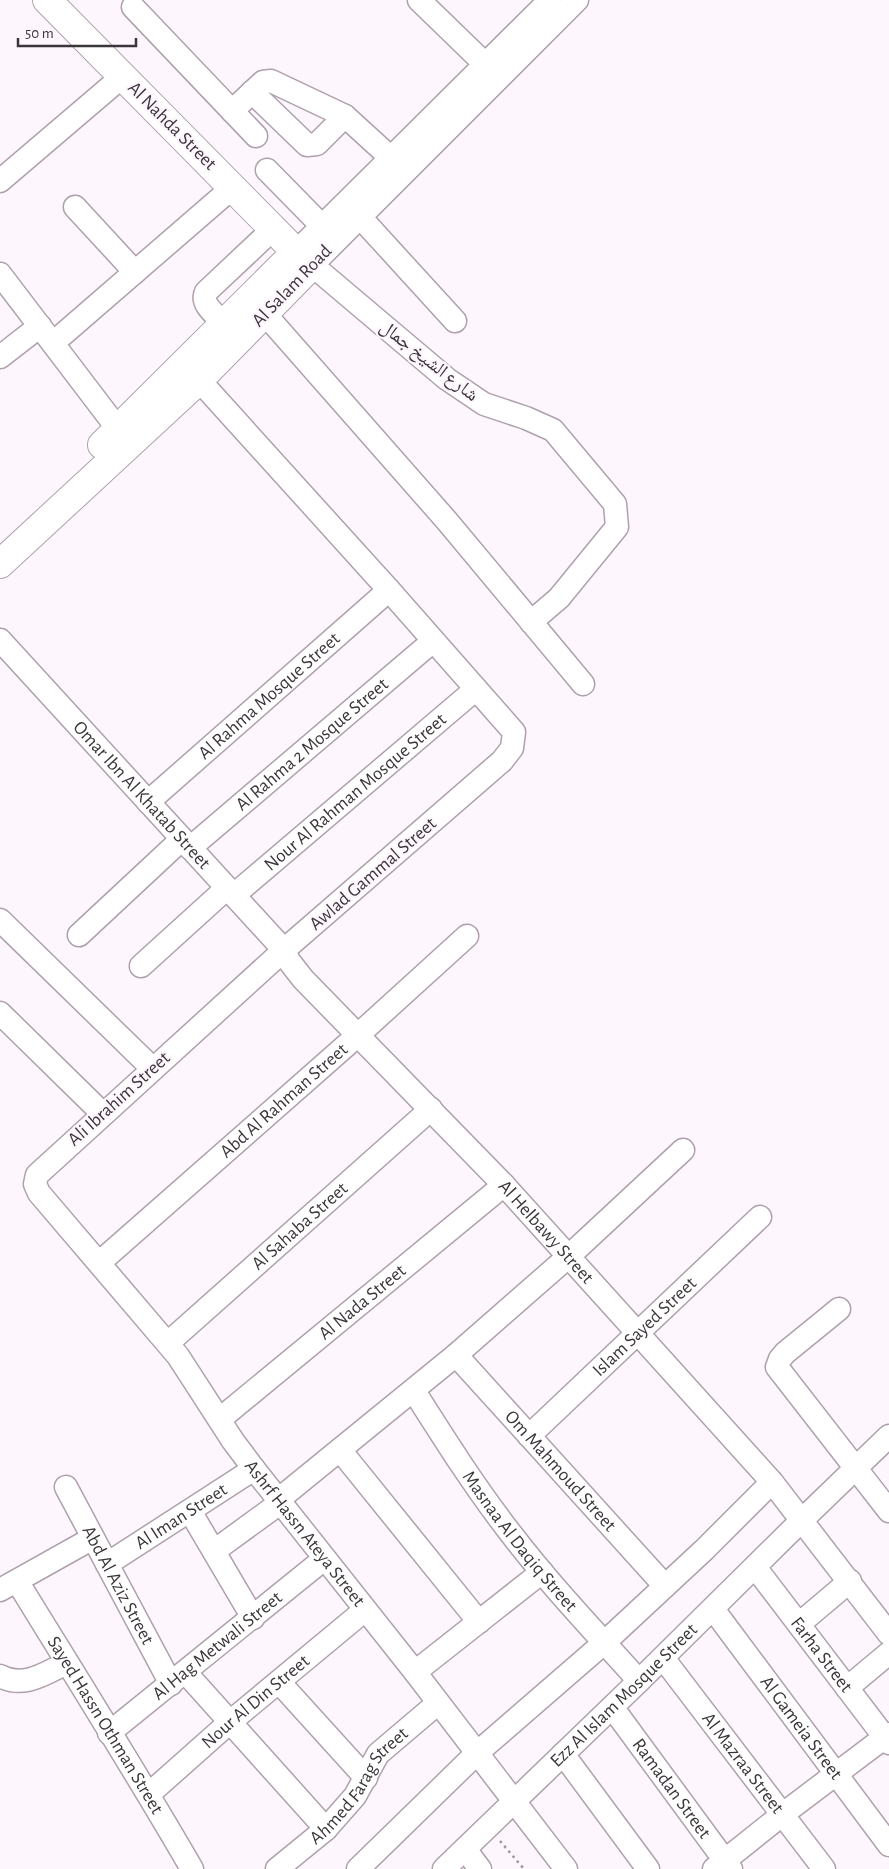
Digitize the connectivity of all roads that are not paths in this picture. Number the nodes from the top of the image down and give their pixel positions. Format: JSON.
{"nodes":[{"id":1,"x":419,"y":0,"type":"edge"},
{"id":2,"x":550,"y":0,"type":"edge"},
{"id":3,"x":577,"y":0,"type":"edge"},
{"id":4,"x":60,"y":5,"type":"edge"},
{"id":5,"x":133,"y":7,"type":"dead end"},
{"id":6,"x":485,"y":64,"type":"junction"},
{"id":7,"x":123,"y":76,"type":"junction"},
{"id":8,"x":252,"y":92,"type":"junction"},
{"id":9,"x":232,"y":111,"type":"junction"},
{"id":10,"x":345,"y":116,"type":"junction"},
{"id":11,"x":256,"y":136,"type":"dead end"},
{"id":12,"x":391,"y":158,"type":"junction"},
{"id":13,"x":268,"y":170,"type":"dead end"},
{"id":14,"x":0,"y":181,"type":"edge"},
{"id":15,"x":232,"y":188,"type":"junction"},
{"id":16,"x":75,"y":207,"type":"dead end"},
{"id":17,"x":360,"y":217,"type":"junction"},
{"id":18,"x":322,"y":226,"type":"junction"},
{"id":19,"x":273,"y":229,"type":"junction"},
{"id":20,"x":304,"y":259,"type":"junction"},
{"id":21,"x":135,"y":272,"type":"junction"},
{"id":22,"x":3,"y":285,"type":"edge"},
{"id":23,"x":265,"y":314,"type":"junction"},
{"id":24,"x":455,"y":321,"type":"dead end"},
{"id":25,"x":224,"y":323,"type":"junction"},
{"id":26,"x":47,"y":335,"type":"junction"},
{"id":27,"x":0,"y":357,"type":"edge"},
{"id":28,"x":199,"y":380,"type":"junction"},
{"id":29,"x":118,"y":429,"type":"junction"},
{"id":30,"x":0,"y":539,"type":"edge"},
{"id":31,"x":0,"y":564,"type":"edge"},
{"id":32,"x":389,"y":590,"type":"junction"},
{"id":33,"x":531,"y":622,"type":"junction"},
{"id":34,"x":0,"y":640,"type":"edge"},
{"id":35,"x":434,"y":640,"type":"junction"},
{"id":36,"x":583,"y":684,"type":"dead end"},
{"id":37,"x":476,"y":690,"type":"junction"},
{"id":38,"x":148,"y":802,"type":"junction"},
{"id":39,"x":186,"y":843,"type":"junction"},
{"id":40,"x":231,"y":892,"type":"junction"},
{"id":41,"x":0,"y":920,"type":"edge"},
{"id":42,"x":79,"y":935,"type":"dead end"},
{"id":43,"x":467,"y":936,"type":"dead end"},
{"id":44,"x":284,"y":950,"type":"junction"},
{"id":45,"x":141,"y":966,"type":"dead end"},
{"id":46,"x":0,"y":1013,"type":"edge"},
{"id":47,"x":358,"y":1035,"type":"junction"},
{"id":48,"x":152,"y":1068,"type":"junction"},
{"id":49,"x":431,"y":1109,"type":"junction"},
{"id":50,"x":103,"y":1114,"type":"junction"},
{"id":51,"x":684,"y":1150,"type":"dead end"},
{"id":52,"x":504,"y":1185,"type":"junction"},
{"id":53,"x":760,"y":1217,"type":"dead end"},
{"id":54,"x":569,"y":1256,"type":"junction"},
{"id":55,"x":98,"y":1263,"type":"junction"},
{"id":56,"x":839,"y":1309,"type":"dead end"},
{"id":57,"x":638,"y":1333,"type":"junction"},
{"id":58,"x":168,"y":1343,"type":"junction"},
{"id":59,"x":456,"y":1355,"type":"junction"},
{"id":60,"x":414,"y":1391,"type":"junction"},
{"id":61,"x":220,"y":1419,"type":"junction"},
{"id":62,"x":529,"y":1436,"type":"junction"},
{"id":63,"x":889,"y":1436,"type":"edge"},
{"id":64,"x":340,"y":1450,"type":"junction"},
{"id":65,"x":856,"y":1468,"type":"junction"},
{"id":66,"x":254,"y":1469,"type":"junction"},
{"id":67,"x":772,"y":1482,"type":"junction"},
{"id":68,"x":66,"y":1487,"type":"dead end"},
{"id":69,"x":279,"y":1501,"type":"junction"},
{"id":70,"x":190,"y":1511,"type":"junction"},
{"id":71,"x":889,"y":1511,"type":"edge"},
{"id":72,"x":802,"y":1520,"type":"junction"},
{"id":73,"x":93,"y":1538,"type":"junction"},
{"id":74,"x":214,"y":1551,"type":"junction"},
{"id":75,"x":324,"y":1559,"type":"junction"},
{"id":76,"x":107,"y":1564,"type":"junction"},
{"id":77,"x":755,"y":1567,"type":"junction"},
{"id":78,"x":542,"y":1572,"type":"junction"},
{"id":79,"x":850,"y":1581,"type":"junction"},
{"id":80,"x":9,"y":1586,"type":"edge"},
{"id":81,"x":665,"y":1586,"type":"junction"},
{"id":82,"x":712,"y":1609,"type":"junction"},
{"id":83,"x":365,"y":1610,"type":"junction"},
{"id":84,"x":253,"y":1618,"type":"junction"},
{"id":85,"x":479,"y":1622,"type":"junction"},
{"id":86,"x":799,"y":1624,"type":"junction"},
{"id":87,"x":889,"y":1634,"type":"edge"},
{"id":88,"x":605,"y":1642,"type":"junction"},
{"id":89,"x":889,"y":1653,"type":"edge"},
{"id":90,"x":663,"y":1658,"type":"junction"},
{"id":91,"x":67,"y":1663,"type":"junction"},
{"id":92,"x":415,"y":1672,"type":"junction"},
{"id":93,"x":0,"y":1676,"type":"edge"},
{"id":94,"x":179,"y":1678,"type":"junction"},
{"id":95,"x":639,"y":1681,"type":"junction"},
{"id":96,"x":279,"y":1682,"type":"junction"},
{"id":97,"x":847,"y":1688,"type":"junction"},
{"id":98,"x":438,"y":1703,"type":"junction"},
{"id":99,"x":612,"y":1707,"type":"junction"},
{"id":100,"x":230,"y":1722,"type":"junction"},
{"id":101,"x":109,"y":1733,"type":"junction"},
{"id":102,"x":888,"y":1738,"type":"edge"},
{"id":103,"x":477,"y":1753,"type":"junction"},
{"id":104,"x":563,"y":1754,"type":"junction"},
{"id":105,"x":836,"y":1774,"type":"junction"},
{"id":106,"x":366,"y":1778,"type":"junction"},
{"id":107,"x":148,"y":1794,"type":"junction"},
{"id":108,"x":514,"y":1801,"type":"junction"},
{"id":109,"x":783,"y":1814,"type":"junction"},
{"id":110,"x":326,"y":1829,"type":"junction"},
{"id":111,"x":889,"y":1845,"type":"edge"},
{"id":112,"x":465,"y":1849,"type":"junction"},
{"id":113,"x":286,"y":1866,"type":"edge"},
{"id":114,"x":723,"y":1866,"type":"edge"},
{"id":115,"x":192,"y":1869,"type":"edge"},
{"id":116,"x":358,"y":1869,"type":"edge"},
{"id":117,"x":444,"y":1869,"type":"edge"},
{"id":118,"x":480,"y":1869,"type":"edge"},
{"id":119,"x":566,"y":1869,"type":"edge"},
{"id":120,"x":648,"y":1869,"type":"edge"},
{"id":121,"x":824,"y":1869,"type":"edge"}],
"edges":[{"from":1,"to":6,"type":"street"},
{"from":2,"to":6,"type":"street","name":"Al Salam Road"},
{"from":3,"to":17,"type":"street","name":"Al Salam Road"},
{"from":4,"to":7,"type":"main road","name":"Al Nahda Street"},
{"from":5,"to":9,"type":"street"},
{"from":6,"to":12,"type":"street","name":"Al Salam Road"},
{"from":7,"to":14,"type":"street"},
{"from":7,"to":15,"type":"main road","name":"Al Nahda Street"},
{"from":8,"to":9,"type":"street"},
{"from":8,"to":10,"type":"street"},
{"from":8,"to":10,"type":"street"},
{"from":9,"to":11,"type":"street"},
{"from":10,"to":12,"type":"street"},
{"from":12,"to":18,"type":"street","name":"Al Salam Road"},
{"from":13,"to":18,"type":"street"},
{"from":15,"to":19,"type":"main road","name":"Al Nahda Street"},
{"from":15,"to":21,"type":"street"},
{"from":16,"to":21,"type":"street"},
{"from":17,"to":20,"type":"street","name":"Al Salam Road"},
{"from":17,"to":24,"type":"street"},
{"from":18,"to":20,"type":"street","name":"Al Salam Road"},
{"from":19,"to":20,"type":"main road","name":"Al Nahda Street"},
{"from":19,"to":25,"type":"street"},
{"from":20,"to":23,"type":"main road","name":"Al Salam Road"},
{"from":20,"to":25,"type":"main road","name":"Al Salam Road"},
{"from":20,"to":33,"type":"street","name":"شارع الشيخ جمال"},
{"from":21,"to":26,"type":"street"},
{"from":22,"to":26,"type":"street"},
{"from":23,"to":28,"type":"main road","name":"Al Salam Road"},
{"from":23,"to":33,"type":"street"},
{"from":25,"to":29,"type":"main road","name":"Al Salam Road"},
{"from":26,"to":27,"type":"street"},
{"from":26,"to":29,"type":"street"},
{"from":28,"to":31,"type":"main road","name":"Al Salam Road"},
{"from":28,"to":32,"type":"street","name":"Awlad Gammal Street"},
{"from":29,"to":30,"type":"main road","name":"Al Salam Road"},
{"from":32,"to":35,"type":"street","name":"Awlad Gammal Street"},
{"from":32,"to":38,"type":"street","name":"Al Rahma Mosque Street"},
{"from":33,"to":36,"type":"street"},
{"from":34,"to":38,"type":"street","name":"Omar Ibn Al Khatab Street"},
{"from":35,"to":37,"type":"street","name":"Awlad Gammal Street"},
{"from":35,"to":39,"type":"street","name":"Al Rahma 2 Mosque Street"},
{"from":37,"to":40,"type":"street","name":"Nour Al Rahman Mosque Street"},
{"from":37,"to":44,"type":"street","name":"Awlad Gammal Street"},
{"from":38,"to":39,"type":"street","name":"Omar Ibn Al Khatab Street"},
{"from":39,"to":40,"type":"street","name":"Omar Ibn Al Khatab Street"},
{"from":39,"to":42,"type":"street","name":"Al Rahma 2 Mosque Street"},
{"from":40,"to":44,"type":"street","name":"Omar Ibn Al Khatab Street"},
{"from":40,"to":45,"type":"street","name":"Nour Al Rahman Mosque Street"},
{"from":41,"to":48,"type":"street"},
{"from":43,"to":47,"type":"street","name":"Abd Al Rahman Street"},
{"from":44,"to":47,"type":"street","name":"Al Helbawy Street"},
{"from":44,"to":48,"type":"street","name":"Ali Ibrahim Street"},
{"from":46,"to":50,"type":"street"},
{"from":47,"to":49,"type":"street","name":"Al Helbawy Street"},
{"from":47,"to":55,"type":"street","name":"Abd Al Rahman Street"},
{"from":48,"to":50,"type":"street","name":"Ali Ibrahim Street"},
{"from":49,"to":52,"type":"street","name":"Al Helbawy Street"},
{"from":49,"to":58,"type":"street","name":"Al Sahaba Street"},
{"from":50,"to":55,"type":"street","name":"Ali Ibrahim Street"},
{"from":51,"to":54,"type":"street"},
{"from":52,"to":54,"type":"street","name":"Al Helbawy Street"},
{"from":52,"to":61,"type":"street","name":"Al Nada Street"},
{"from":53,"to":57,"type":"street","name":"Islam Sayed Street"},
{"from":54,"to":57,"type":"street","name":"Al Helbawy Street"},
{"from":54,"to":59,"type":"street"},
{"from":55,"to":58,"type":"street","name":"Ashrf Hassn Ateya Street"},
{"from":56,"to":65,"type":"street"},
{"from":57,"to":62,"type":"street","name":"Islam Sayed Street"},
{"from":57,"to":67,"type":"street","name":"Al Helbawy Street"},
{"from":58,"to":61,"type":"street","name":"Ashrf Hassn Ateya Street"},
{"from":59,"to":60,"type":"street"},
{"from":59,"to":62,"type":"street","name":"Om Mahmoud Street"},
{"from":60,"to":64,"type":"street"},
{"from":60,"to":78,"type":"street","name":"Masnaa Al Daqiq Street"},
{"from":61,"to":66,"type":"street","name":"Ashrf Hassn Ateya Street"},
{"from":62,"to":81,"type":"street","name":"Om Mahmoud Street"},
{"from":63,"to":65,"type":"street","name":"Ezz Al Islam Mosque Street"},
{"from":64,"to":69,"type":"street"},
{"from":64,"to":85,"type":"street"},
{"from":65,"to":71,"type":"street"},
{"from":65,"to":72,"type":"street","name":"Ezz Al Islam Mosque Street"},
{"from":66,"to":69,"type":"street","name":"Ashrf Hassn Ateya Street"},
{"from":66,"to":70,"type":"street","name":"Al Iman Street"},
{"from":67,"to":72,"type":"street","name":"Al Helbawy Street"},
{"from":67,"to":81,"type":"street"},
{"from":68,"to":73,"type":"street","name":"Abd Al Aziz Street"},
{"from":69,"to":74,"type":"street"},
{"from":69,"to":75,"type":"street","name":"Ashrf Hassn Ateya Street"},
{"from":70,"to":74,"type":"street"},
{"from":70,"to":76,"type":"street","name":"Al Iman Street"},
{"from":72,"to":77,"type":"street","name":"Ezz Al Islam Mosque Street"},
{"from":72,"to":79,"type":"street","name":"Al Helbawy Street"},
{"from":73,"to":76,"type":"street","name":"Abd Al Aziz Street"},
{"from":73,"to":80,"type":"street"},
{"from":74,"to":84,"type":"street"},
{"from":75,"to":83,"type":"street","name":"Ashrf Hassn Ateya Street"},
{"from":75,"to":84,"type":"street","name":"Al Hag Metwali Street"},
{"from":76,"to":94,"type":"street","name":"Abd Al Aziz Street"},
{"from":77,"to":82,"type":"street","name":"Ezz Al Islam Mosque Street"},
{"from":77,"to":86,"type":"street","name":"Farha Street"},
{"from":78,"to":85,"type":"street"},
{"from":78,"to":88,"type":"street","name":"Masnaa Al Daqiq Street"},
{"from":79,"to":86,"type":"street"},
{"from":79,"to":87,"type":"street","name":"Al Helbawy Street"},
{"from":80,"to":91,"type":"street","name":"Sayed Hassn Othman Street"},
{"from":81,"to":88,"type":"street"},
{"from":82,"to":90,"type":"street","name":"Ezz Al Islam Mosque Street"},
{"from":82,"to":105,"type":"street","name":"Al Gameia Street"},
{"from":83,"to":92,"type":"street","name":"Ashrf Hassn Ateya Street"},
{"from":83,"to":96,"type":"street","name":"Nour Al Din Street"},
{"from":84,"to":94,"type":"street","name":"Al Hag Metwali Street"},
{"from":85,"to":92,"type":"street"},
{"from":86,"to":97,"type":"street","name":"Farha Street"},
{"from":88,"to":95,"type":"street","name":"Masnaa Al Daqiq Street"},
{"from":88,"to":103,"type":"street"},
{"from":89,"to":97,"type":"street"},
{"from":90,"to":95,"type":"street","name":"Ezz Al Islam Mosque Street"},
{"from":90,"to":109,"type":"street","name":"Al Mazraa Street"},
{"from":91,"to":93,"type":"street"},
{"from":91,"to":101,"type":"street","name":"Sayed Hassn Othman Street"},
{"from":92,"to":98,"type":"street","name":"Ashrf Hassn Ateya Street"},
{"from":94,"to":100,"type":"street","name":"Abd Al Aziz Street"},
{"from":94,"to":101,"type":"street","name":"Al Hag Metwali Street"},
{"from":95,"to":99,"type":"street","name":"Ezz Al Islam Mosque Street"},
{"from":96,"to":100,"type":"street","name":"Nour Al Din Street"},
{"from":96,"to":106,"type":"street"},
{"from":97,"to":102,"type":"street","name":"Farha Street"},
{"from":98,"to":103,"type":"street","name":"Ashrf Hassn Ateya Street"},
{"from":98,"to":106,"type":"street","name":"Ahmed Farag Street"},
{"from":99,"to":104,"type":"street","name":"Ezz Al Islam Mosque Street"},
{"from":99,"to":114,"type":"street","name":"Ramadan Street"},
{"from":100,"to":107,"type":"street","name":"Nour Al Din Street"},
{"from":100,"to":110,"type":"street","name":"Abd Al Aziz Street"},
{"from":101,"to":107,"type":"street","name":"Sayed Hassn Othman Street"},
{"from":102,"to":105,"type":"street"},
{"from":103,"to":108,"type":"street","name":"Ashrf Hassn Ateya Street"},
{"from":103,"to":116,"type":"street"},
{"from":104,"to":108,"type":"street","name":"Ezz Al Islam Mosque Street"},
{"from":104,"to":120,"type":"street"},
{"from":105,"to":109,"type":"street"},
{"from":105,"to":111,"type":"street","name":"Al Gameia Street"},
{"from":106,"to":110,"type":"street","name":"Ahmed Farag Street"},
{"from":107,"to":115,"type":"street","name":"Sayed Hassn Othman Street"},
{"from":108,"to":112,"type":"street","name":"Ezz Al Islam Mosque Street"},
{"from":108,"to":119,"type":"street","name":"Ashrf Hassn Ateya Street"},
{"from":109,"to":114,"type":"street"},
{"from":109,"to":121,"type":"street","name":"Al Mazraa Street"},
{"from":110,"to":113,"type":"street","name":"Ahmed Farag Street"},
{"from":112,"to":117,"type":"street","name":"Ezz Al Islam Mosque Street"},
{"from":112,"to":118,"type":"street"}]}
